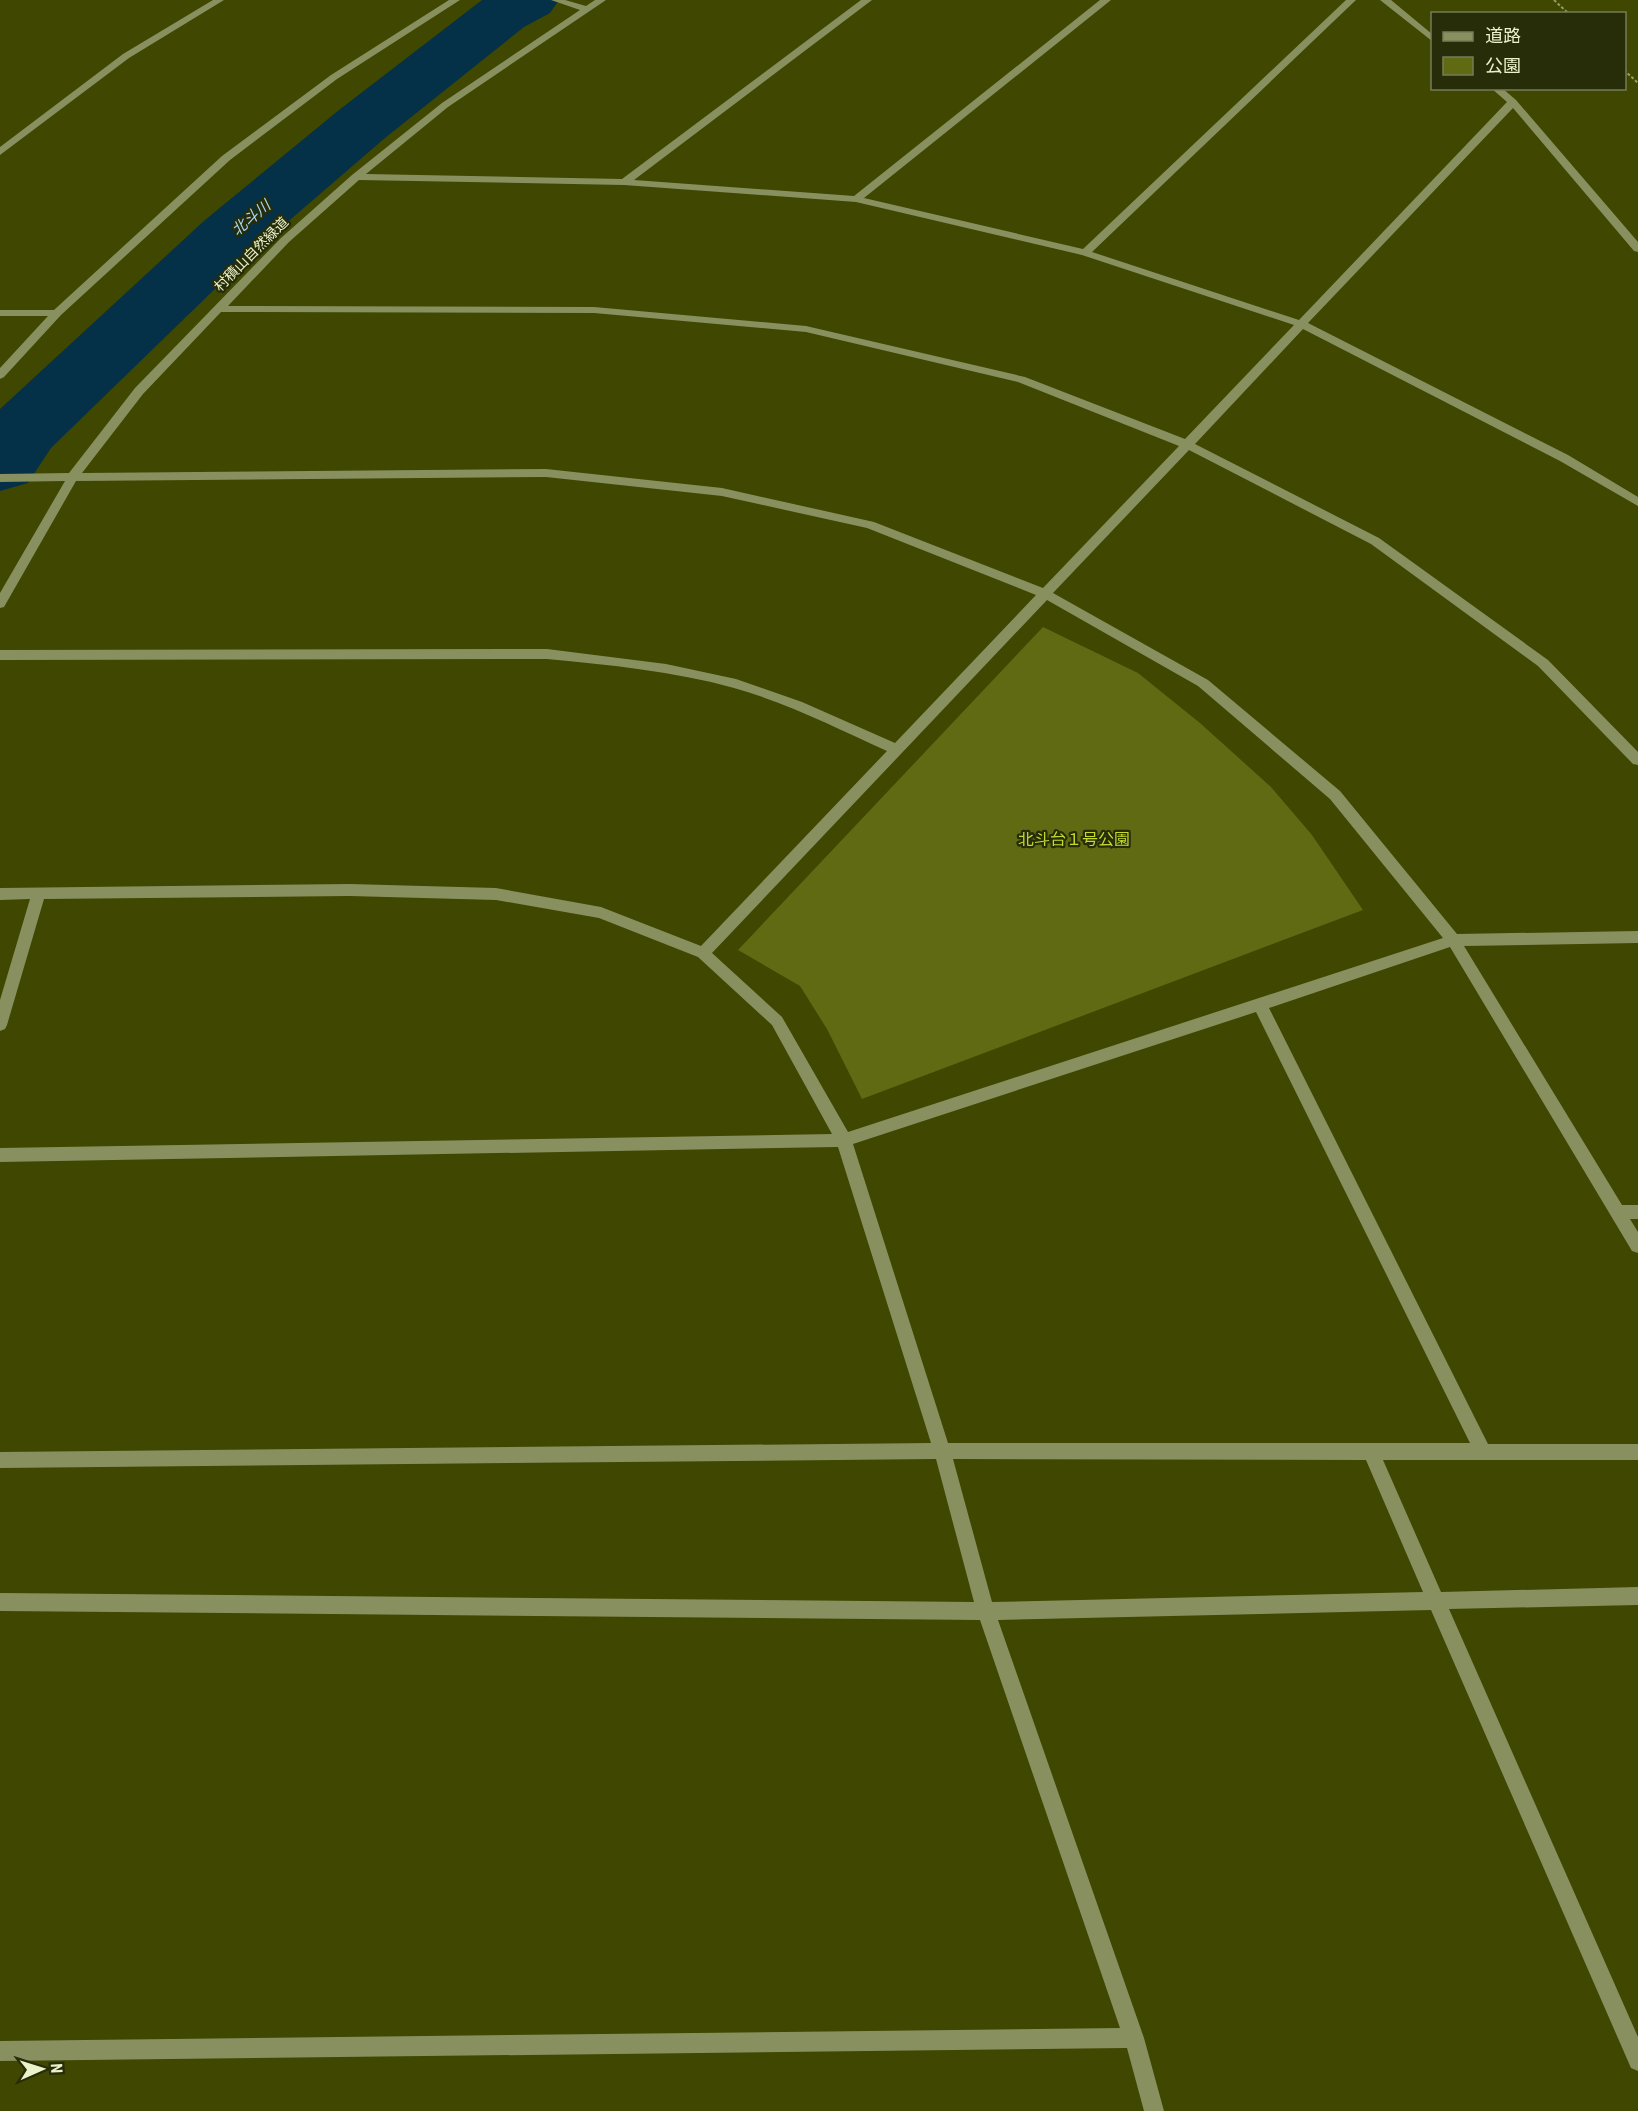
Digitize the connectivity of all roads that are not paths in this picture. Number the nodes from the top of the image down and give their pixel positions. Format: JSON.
{"nodes":[{"id":1,"x":219,"y":0,"type":"edge"},
{"id":2,"x":455,"y":0,"type":"edge"},
{"id":3,"x":556,"y":0,"type":"edge"},
{"id":4,"x":601,"y":0,"type":"edge"},
{"id":5,"x":867,"y":0,"type":"edge"},
{"id":6,"x":1106,"y":0,"type":"edge"},
{"id":7,"x":1351,"y":0,"type":"edge"},
{"id":8,"x":1385,"y":0,"type":"edge"},
{"id":9,"x":588,"y":10,"type":"junction"},
{"id":10,"x":1431,"y":37,"type":"edge"},
{"id":11,"x":1498,"y":90,"type":"edge"},
{"id":12,"x":1513,"y":102,"type":"junction"},
{"id":13,"x":0,"y":152,"type":"edge"},
{"id":14,"x":356,"y":177,"type":"junction"},
{"id":15,"x":624,"y":182,"type":"junction"},
{"id":16,"x":856,"y":199,"type":"junction"},
{"id":17,"x":1638,"y":249,"type":"edge"},
{"id":18,"x":1085,"y":253,"type":"junction"},
{"id":19,"x":216,"y":309,"type":"junction"},
{"id":20,"x":0,"y":313,"type":"edge"},
{"id":21,"x":57,"y":313,"type":"junction"},
{"id":22,"x":1301,"y":324,"type":"junction"},
{"id":23,"x":0,"y":375,"type":"edge"},
{"id":24,"x":1186,"y":444,"type":"junction"},
{"id":25,"x":73,"y":477,"type":"junction"},
{"id":26,"x":0,"y":478,"type":"edge"},
{"id":27,"x":1638,"y":502,"type":"edge"},
{"id":28,"x":1044,"y":592,"type":"junction"},
{"id":29,"x":0,"y":604,"type":"edge"},
{"id":30,"x":0,"y":655,"type":"edge"},
{"id":31,"x":896,"y":748,"type":"junction"},
{"id":32,"x":1638,"y":760,"type":"edge"},
{"id":33,"x":39,"y":893,"type":"junction"},
{"id":34,"x":0,"y":894,"type":"edge"},
{"id":35,"x":1638,"y":938,"type":"edge"},
{"id":36,"x":1453,"y":940,"type":"junction"},
{"id":37,"x":703,"y":953,"type":"junction"},
{"id":38,"x":1260,"y":1005,"type":"junction"},
{"id":39,"x":0,"y":1025,"type":"edge"},
{"id":40,"x":844,"y":1140,"type":"junction"},
{"id":41,"x":0,"y":1155,"type":"edge"},
{"id":42,"x":1618,"y":1212,"type":"junction"},
{"id":43,"x":1638,"y":1212,"type":"edge"},
{"id":44,"x":1638,"y":1246,"type":"edge"},
{"id":45,"x":942,"y":1451,"type":"junction"},
{"id":46,"x":1371,"y":1452,"type":"junction"},
{"id":47,"x":1483,"y":1452,"type":"junction"},
{"id":48,"x":1638,"y":1452,"type":"edge"},
{"id":49,"x":0,"y":1460,"type":"edge"},
{"id":50,"x":1638,"y":1596,"type":"edge"},
{"id":51,"x":1437,"y":1601,"type":"junction"},
{"id":52,"x":0,"y":1602,"type":"edge"},
{"id":53,"x":986,"y":1611,"type":"junction"},
{"id":54,"x":1134,"y":2038,"type":"junction"},
{"id":55,"x":0,"y":2050,"type":"edge"},
{"id":56,"x":1638,"y":2061,"type":"edge"},
{"id":57,"x":1154,"y":2111,"type":"edge"}],
"edges":[{"from":1,"to":13,"type":"street"},
{"from":2,"to":21,"type":"street"},
{"from":3,"to":9,"type":"street"},
{"from":4,"to":9,"type":"street","name":"村積山自然緑道"},
{"from":5,"to":15,"type":"street"},
{"from":6,"to":16,"type":"street"},
{"from":7,"to":18,"type":"street"},
{"from":8,"to":10,"type":"street"},
{"from":9,"to":14,"type":"street","name":"村積山自然緑道"},
{"from":11,"to":12,"type":"street"},
{"from":12,"to":17,"type":"street"},
{"from":12,"to":22,"type":"street"},
{"from":14,"to":15,"type":"street"},
{"from":14,"to":19,"type":"street","name":"村積山自然緑道"},
{"from":15,"to":16,"type":"street"},
{"from":16,"to":18,"type":"street"},
{"from":18,"to":22,"type":"street"},
{"from":19,"to":24,"type":"street"},
{"from":19,"to":25,"type":"street","name":"村積山自然緑道"},
{"from":20,"to":21,"type":"street"},
{"from":21,"to":23,"type":"street"},
{"from":22,"to":24,"type":"street"},
{"from":22,"to":27,"type":"street"},
{"from":24,"to":28,"type":"street"},
{"from":24,"to":32,"type":"street"},
{"from":25,"to":26,"type":"street"},
{"from":25,"to":28,"type":"street"},
{"from":25,"to":29,"type":"street","name":"村積山自然緑道"},
{"from":28,"to":31,"type":"street"},
{"from":28,"to":36,"type":"street"},
{"from":30,"to":31,"type":"street"},
{"from":31,"to":37,"type":"street"},
{"from":33,"to":34,"type":"street"},
{"from":33,"to":37,"type":"street"},
{"from":33,"to":39,"type":"street"},
{"from":35,"to":36,"type":"street"},
{"from":36,"to":38,"type":"street"},
{"from":36,"to":42,"type":"street"},
{"from":37,"to":40,"type":"street"},
{"from":38,"to":40,"type":"street"},
{"from":38,"to":47,"type":"street"},
{"from":40,"to":41,"type":"street"},
{"from":40,"to":45,"type":"street"},
{"from":42,"to":43,"type":"street"},
{"from":42,"to":44,"type":"street"},
{"from":45,"to":46,"type":"street"},
{"from":45,"to":49,"type":"street"},
{"from":45,"to":53,"type":"street"},
{"from":46,"to":47,"type":"street"},
{"from":46,"to":51,"type":"street"},
{"from":47,"to":48,"type":"street"},
{"from":50,"to":51,"type":"street"},
{"from":51,"to":53,"type":"street"},
{"from":51,"to":56,"type":"street"},
{"from":52,"to":53,"type":"street"},
{"from":53,"to":54,"type":"street"},
{"from":54,"to":55,"type":"street"},
{"from":54,"to":57,"type":"street"}]}
